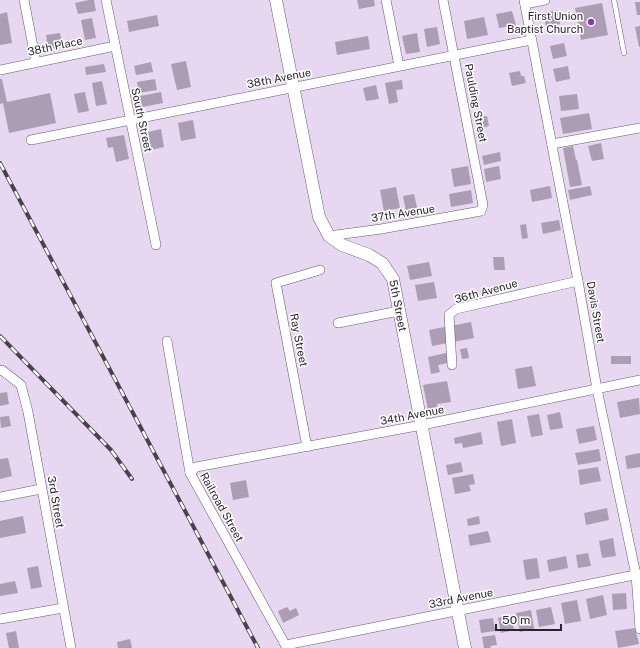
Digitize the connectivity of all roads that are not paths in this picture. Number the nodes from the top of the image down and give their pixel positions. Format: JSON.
{"nodes":[{"id":1,"x":24,"y":0,"type":"edge"},
{"id":2,"x":106,"y":0,"type":"edge"},
{"id":3,"x":276,"y":0,"type":"edge"},
{"id":4,"x":386,"y":0,"type":"edge"},
{"id":5,"x":443,"y":0,"type":"edge"},
{"id":6,"x":545,"y":0,"type":"edge"},
{"id":7,"x":614,"y":0,"type":"edge"},
{"id":8,"x":525,"y":2,"type":"edge"},
{"id":9,"x":531,"y":40,"type":"junction"},
{"id":10,"x":115,"y":46,"type":"junction"},
{"id":11,"x":455,"y":54,"type":"junction"},
{"id":12,"x":624,"y":54,"type":"dead end"},
{"id":13,"x":36,"y":62,"type":"junction"},
{"id":14,"x":399,"y":66,"type":"junction"},
{"id":15,"x":0,"y":70,"type":"edge"},
{"id":16,"x":294,"y":88,"type":"junction"},
{"id":17,"x":130,"y":119,"type":"junction"},
{"id":18,"x":640,"y":128,"type":"edge"},
{"id":19,"x":31,"y":140,"type":"dead end"},
{"id":20,"x":552,"y":144,"type":"junction"},
{"id":21,"x":481,"y":211,"type":"joint"},
{"id":22,"x":329,"y":236,"type":"junction"},
{"id":23,"x":156,"y":244,"type":"dead end"},
{"id":24,"x":320,"y":270,"type":"dead end"},
{"id":25,"x":578,"y":281,"type":"junction"},
{"id":26,"x":399,"y":311,"type":"junction"},
{"id":27,"x":338,"y":323,"type":"dead end"},
{"id":28,"x":167,"y":341,"type":"dead end"},
{"id":29,"x":452,"y":365,"type":"dead end"},
{"id":30,"x":1,"y":370,"type":"edge"},
{"id":31,"x":640,"y":380,"type":"edge"},
{"id":32,"x":597,"y":389,"type":"junction"},
{"id":33,"x":422,"y":426,"type":"junction"},
{"id":34,"x":308,"y":447,"type":"junction"},
{"id":35,"x":190,"y":473,"type":"junction"},
{"id":36,"x":41,"y":488,"type":"junction"},
{"id":37,"x":0,"y":497,"type":"edge"},
{"id":38,"x":638,"y":574,"type":"edge"},
{"id":39,"x":63,"y":608,"type":"junction"},
{"id":40,"x":458,"y":610,"type":"junction"},
{"id":41,"x":0,"y":619,"type":"edge"},
{"id":42,"x":640,"y":629,"type":"edge"},
{"id":43,"x":312,"y":639,"type":"junction"},
{"id":44,"x":286,"y":647,"type":"edge"},
{"id":45,"x":71,"y":648,"type":"edge"},
{"id":46,"x":316,"y":648,"type":"edge"},
{"id":47,"x":465,"y":648,"type":"edge"}],
"edges":[{"from":1,"to":13,"type":"street"},
{"from":2,"to":10,"type":"street","name":"South Street"},
{"from":3,"to":16,"type":"street"},
{"from":4,"to":14,"type":"street"},
{"from":5,"to":11,"type":"street","name":"Paulding Street"},
{"from":6,"to":8,"type":"street"},
{"from":7,"to":12,"type":"lane"},
{"from":8,"to":9,"type":"street","name":"Davis Street"},
{"from":9,"to":11,"type":"street","name":"38th Avenue"},
{"from":9,"to":20,"type":"street","name":"Davis Street"},
{"from":10,"to":13,"type":"street","name":"38th Place"},
{"from":10,"to":17,"type":"street","name":"South Street"},
{"from":11,"to":14,"type":"street","name":"38th Avenue"},
{"from":11,"to":21,"type":"street","name":"Paulding Street"},
{"from":13,"to":15,"type":"street","name":"38th Place"},
{"from":14,"to":16,"type":"street","name":"38th Avenue"},
{"from":16,"to":17,"type":"street","name":"38th Avenue"},
{"from":16,"to":22,"type":"street"},
{"from":17,"to":19,"type":"street","name":"38th Avenue"},
{"from":17,"to":23,"type":"street","name":"South Street"},
{"from":18,"to":20,"type":"street"},
{"from":20,"to":25,"type":"street","name":"Davis Street"},
{"from":21,"to":22,"type":"street","name":"37th Avenue"},
{"from":22,"to":26,"type":"street","name":"5th Street"},
{"from":24,"to":34,"type":"street","name":"Ray Street"},
{"from":25,"to":29,"type":"street","name":"36th Avenue"},
{"from":25,"to":32,"type":"street","name":"Davis Street"},
{"from":26,"to":27,"type":"street"},
{"from":26,"to":33,"type":"street","name":"5th Street"},
{"from":28,"to":35,"type":"street","name":"Railroad Street"},
{"from":30,"to":36,"type":"street","name":"3rd Street"},
{"from":31,"to":32,"type":"street","name":"34th Avenue"},
{"from":32,"to":33,"type":"street","name":"34th Avenue"},
{"from":32,"to":38,"type":"street","name":"Davis Street"},
{"from":33,"to":34,"type":"street","name":"34th Avenue"},
{"from":33,"to":40,"type":"street","name":"5th Street"},
{"from":34,"to":35,"type":"street","name":"34th Avenue"},
{"from":35,"to":44,"type":"street","name":"Railroad Street"},
{"from":36,"to":37,"type":"street"},
{"from":36,"to":39,"type":"street","name":"3rd Street"},
{"from":38,"to":40,"type":"street","name":"33rd Avenue"},
{"from":38,"to":42,"type":"street","name":"Davis Street"},
{"from":39,"to":41,"type":"street"},
{"from":39,"to":45,"type":"street","name":"3rd Street"},
{"from":40,"to":43,"type":"street","name":"33rd Avenue"},
{"from":40,"to":47,"type":"street","name":"5th Street"},
{"from":43,"to":44,"type":"street","name":"33rd Avenue"},
{"from":43,"to":46,"type":"street"}]}
